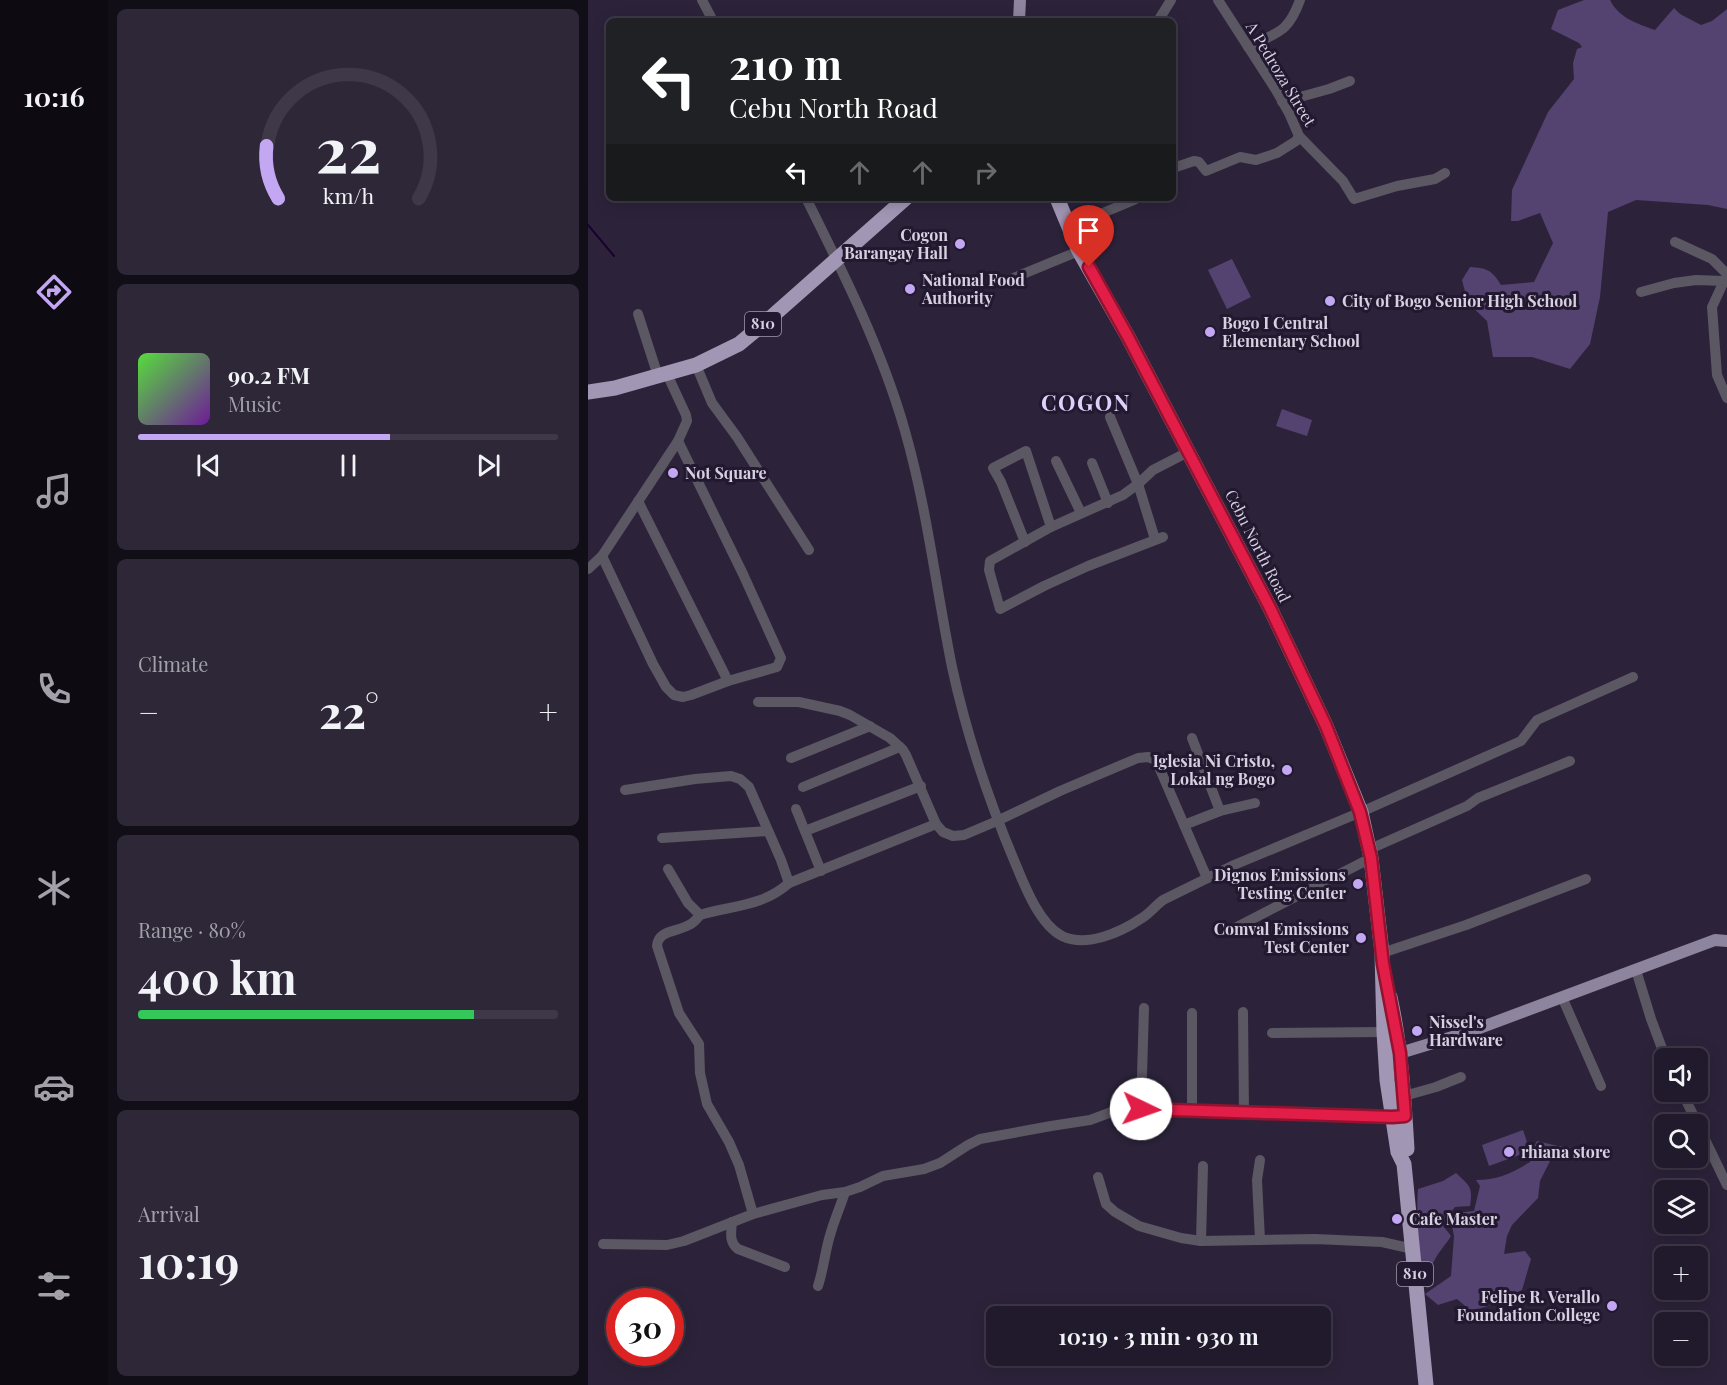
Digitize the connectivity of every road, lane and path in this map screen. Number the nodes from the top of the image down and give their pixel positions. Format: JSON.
{"nodes":[{"id":1,"x":702,"y":0,"type":"edge"},
{"id":2,"x":1020,"y":0,"type":"edge"},
{"id":3,"x":1171,"y":0,"type":"edge"},
{"id":4,"x":1218,"y":0,"type":"edge"},
{"id":5,"x":1300,"y":0,"type":"edge"},
{"id":6,"x":711,"y":18,"type":"edge"},
{"id":7,"x":1020,"y":18,"type":"edge"},
{"id":8,"x":1160,"y":18,"type":"edge"},
{"id":9,"x":1248,"y":47,"type":"junction"},
{"id":10,"x":1350,"y":81,"type":"dead end"},
{"id":11,"x":1282,"y":102,"type":"junction"},
{"id":12,"x":1299,"y":136,"type":"junction"},
{"id":13,"x":1176,"y":167,"type":"edge"},
{"id":14,"x":1444,"y":173,"type":"dead end"},
{"id":15,"x":808,"y":201,"type":"edge"},
{"id":16,"x":903,"y":201,"type":"edge"},
{"id":17,"x":1058,"y":201,"type":"edge"},
{"id":18,"x":1132,"y":201,"type":"edge"},
{"id":19,"x":1069,"y":227,"type":"junction"},
{"id":20,"x":1675,"y":242,"type":"dead end"},
{"id":21,"x":1079,"y":250,"type":"junction"},
{"id":22,"x":837,"y":259,"type":"junction"},
{"id":23,"x":1011,"y":279,"type":"dead end"},
{"id":24,"x":1726,"y":279,"type":"edge"},
{"id":25,"x":1641,"y":292,"type":"dead end"},
{"id":26,"x":638,"y":314,"type":"dead end"},
{"id":27,"x":696,"y":365,"type":"junction"},
{"id":28,"x":662,"y":375,"type":"junction"},
{"id":29,"x":588,"y":392,"type":"edge"},
{"id":30,"x":1727,"y":398,"type":"edge"},
{"id":31,"x":1110,"y":417,"type":"dead end"},
{"id":32,"x":678,"y":441,"type":"junction"},
{"id":33,"x":1188,"y":452,"type":"junction"},
{"id":34,"x":1056,"y":461,"type":"dead end"},
{"id":35,"x":1092,"y":463,"type":"dead end"},
{"id":36,"x":1138,"y":484,"type":"junction"},
{"id":37,"x":638,"y":501,"type":"junction"},
{"id":38,"x":1108,"y":503,"type":"junction"},
{"id":39,"x":1080,"y":513,"type":"junction"},
{"id":40,"x":1052,"y":527,"type":"junction"},
{"id":41,"x":1025,"y":542,"type":"junction"},
{"id":42,"x":809,"y":550,"type":"dead end"},
{"id":43,"x":602,"y":556,"type":"junction"},
{"id":44,"x":588,"y":569,"type":"edge"},
{"id":45,"x":1633,"y":677,"type":"dead end"},
{"id":46,"x":728,"y":681,"type":"junction"},
{"id":47,"x":758,"y":702,"type":"dead end"},
{"id":48,"x":870,"y":726,"type":"junction"},
{"id":49,"x":1192,"y":738,"type":"dead end"},
{"id":50,"x":900,"y":747,"type":"junction"},
{"id":51,"x":791,"y":759,"type":"dead end"},
{"id":52,"x":1570,"y":761,"type":"dead end"},
{"id":53,"x":921,"y":786,"type":"junction"},
{"id":54,"x":803,"y":787,"type":"dead end"},
{"id":55,"x":626,"y":790,"type":"dead end"},
{"id":56,"x":1256,"y":803,"type":"dead end"},
{"id":57,"x":796,"y":809,"type":"dead end"},
{"id":58,"x":1220,"y":811,"type":"junction"},
{"id":59,"x":1360,"y":812,"type":"junction"},
{"id":60,"x":997,"y":821,"type":"junction"},
{"id":61,"x":936,"y":824,"type":"junction"},
{"id":62,"x":1184,"y":825,"type":"junction"},
{"id":63,"x":768,"y":831,"type":"junction"},
{"id":64,"x":805,"y":831,"type":"junction"},
{"id":65,"x":662,"y":838,"type":"dead end"},
{"id":66,"x":1370,"y":853,"type":"junction"},
{"id":67,"x":668,"y":869,"type":"dead end"},
{"id":68,"x":821,"y":871,"type":"junction"},
{"id":69,"x":1207,"y":878,"type":"junction"},
{"id":70,"x":1586,"y":879,"type":"dead end"},
{"id":71,"x":789,"y":883,"type":"junction"},
{"id":72,"x":700,"y":915,"type":"junction"},
{"id":73,"x":1235,"y":928,"type":"dead end"},
{"id":74,"x":1727,"y":940,"type":"edge"},
{"id":75,"x":1383,"y":958,"type":"junction"},
{"id":76,"x":1636,"y":970,"type":"junction"},
{"id":77,"x":1562,"y":997,"type":"junction"},
{"id":78,"x":1144,"y":1008,"type":"dead end"},
{"id":79,"x":1243,"y":1012,"type":"dead end"},
{"id":80,"x":1192,"y":1013,"type":"dead end"},
{"id":81,"x":1384,"y":1032,"type":"junction"},
{"id":82,"x":1272,"y":1033,"type":"dead end"},
{"id":83,"x":1662,"y":1048,"type":"edge"},
{"id":84,"x":1393,"y":1054,"type":"junction"},
{"id":85,"x":1394,"y":1072,"type":"junction"},
{"id":86,"x":1461,"y":1077,"type":"dead end"},
{"id":87,"x":1601,"y":1086,"type":"dead end"},
{"id":88,"x":1404,"y":1096,"type":"junction"},
{"id":89,"x":1687,"y":1102,"type":"edge"},
{"id":90,"x":1141,"y":1109,"type":"junction"},
{"id":91,"x":1192,"y":1111,"type":"junction"},
{"id":92,"x":1244,"y":1113,"type":"junction"},
{"id":93,"x":1399,"y":1116,"type":"junction"},
{"id":94,"x":1260,"y":1160,"type":"dead end"},
{"id":95,"x":1203,"y":1166,"type":"dead end"},
{"id":96,"x":1098,"y":1177,"type":"dead end"},
{"id":97,"x":1727,"y":1185,"type":"edge"},
{"id":98,"x":845,"y":1192,"type":"junction"},
{"id":99,"x":753,"y":1214,"type":"junction"},
{"id":100,"x":732,"y":1222,"type":"junction"},
{"id":101,"x":1260,"y":1240,"type":"junction"},
{"id":102,"x":1201,"y":1241,"type":"junction"},
{"id":103,"x":603,"y":1244,"type":"dead end"},
{"id":104,"x":1413,"y":1249,"type":"junction"},
{"id":105,"x":785,"y":1267,"type":"dead end"},
{"id":106,"x":818,"y":1286,"type":"dead end"},
{"id":107,"x":1426,"y":1385,"type":"edge"}],
"edges":[{"from":1,"to":6,"type":"street"},
{"from":2,"to":7,"type":"main road"},
{"from":3,"to":8,"type":"street"},
{"from":4,"to":9,"type":"street","name":"A Pedroza Street"},
{"from":5,"to":9,"type":"street"},
{"from":9,"to":11,"type":"street","name":"A Pedroza Street"},
{"from":10,"to":11,"type":"street"},
{"from":11,"to":12,"type":"street","name":"A Pedroza Street"},
{"from":12,"to":13,"type":"street"},
{"from":12,"to":14,"type":"street","name":"A Pedroza Street"},
{"from":15,"to":22,"type":"street"},
{"from":16,"to":22,"type":"highway","number":"810"},
{"from":17,"to":19,"type":"highway","name":"Cebu North Road","number":"810"},
{"from":18,"to":19,"type":"street"},
{"from":19,"to":21,"type":"highway","name":"Cebu North Road","number":"810"},
{"from":20,"to":24,"type":"street"},
{"from":21,"to":23,"type":"street"},
{"from":21,"to":33,"type":"highway","name":"Cebu North Road","number":"810"},
{"from":22,"to":27,"type":"highway","number":"810"},
{"from":22,"to":60,"type":"street"},
{"from":24,"to":25,"type":"street"},
{"from":24,"to":30,"type":"street"},
{"from":26,"to":28,"type":"street"},
{"from":27,"to":28,"type":"highway","number":"810"},
{"from":27,"to":42,"type":"street"},
{"from":28,"to":29,"type":"highway","number":"810"},
{"from":28,"to":32,"type":"street"},
{"from":31,"to":36,"type":"street"},
{"from":32,"to":37,"type":"street"},
{"from":32,"to":46,"type":"street"},
{"from":33,"to":36,"type":"street"},
{"from":33,"to":59,"type":"highway","name":"Cebu North Road","number":"810"},
{"from":34,"to":39,"type":"street"},
{"from":35,"to":38,"type":"street"},
{"from":36,"to":38,"type":"street"},
{"from":36,"to":41,"type":"street"},
{"from":37,"to":43,"type":"street"},
{"from":37,"to":46,"type":"street"},
{"from":38,"to":39,"type":"street"},
{"from":39,"to":40,"type":"street"},
{"from":40,"to":41,"type":"street"},
{"from":40,"to":41,"type":"street"},
{"from":43,"to":44,"type":"street"},
{"from":43,"to":46,"type":"street"},
{"from":45,"to":59,"type":"street"},
{"from":47,"to":48,"type":"street"},
{"from":48,"to":50,"type":"street"},
{"from":48,"to":51,"type":"street"},
{"from":49,"to":58,"type":"street"},
{"from":50,"to":53,"type":"street"},
{"from":50,"to":54,"type":"street"},
{"from":52,"to":66,"type":"street"},
{"from":53,"to":61,"type":"street"},
{"from":53,"to":64,"type":"street"},
{"from":55,"to":63,"type":"street"},
{"from":56,"to":58,"type":"street"},
{"from":57,"to":64,"type":"street"},
{"from":58,"to":62,"type":"street"},
{"from":59,"to":66,"type":"highway","name":"Cebu North Road","number":"810"},
{"from":59,"to":69,"type":"street"},
{"from":60,"to":61,"type":"street"},
{"from":60,"to":62,"type":"street"},
{"from":60,"to":69,"type":"street"},
{"from":61,"to":68,"type":"street"},
{"from":62,"to":69,"type":"street"},
{"from":63,"to":65,"type":"street"},
{"from":63,"to":71,"type":"street"},
{"from":64,"to":68,"type":"street"},
{"from":66,"to":73,"type":"street"},
{"from":66,"to":75,"type":"highway","name":"Cebu North Road","number":"810"},
{"from":67,"to":72,"type":"street"},
{"from":68,"to":71,"type":"street"},
{"from":70,"to":75,"type":"street"},
{"from":71,"to":72,"type":"street"},
{"from":72,"to":99,"type":"street"},
{"from":74,"to":76,"type":"main road"},
{"from":75,"to":81,"type":"highway","name":"Cebu North Road","number":"810"},
{"from":75,"to":84,"type":"highway","name":"Cebu North Road","number":"810"},
{"from":76,"to":77,"type":"main road"},
{"from":76,"to":83,"type":"street"},
{"from":77,"to":84,"type":"main road"},
{"from":77,"to":87,"type":"street"},
{"from":78,"to":90,"type":"street"},
{"from":79,"to":92,"type":"street"},
{"from":80,"to":91,"type":"street"},
{"from":81,"to":82,"type":"street"},
{"from":81,"to":84,"type":"highway","name":"Cebu North Road","number":"810"},
{"from":84,"to":85,"type":"highway","name":"Cebu North Road","number":"810"},
{"from":85,"to":88,"type":"highway","name":"Cebu North Road","number":"810"},
{"from":85,"to":93,"type":"highway","name":"Cebu North Road","number":"810"},
{"from":86,"to":88,"type":"street"},
{"from":88,"to":93,"type":"highway","name":"Cebu North Road","number":"810"},
{"from":89,"to":97,"type":"street"},
{"from":90,"to":91,"type":"street"},
{"from":90,"to":98,"type":"street"},
{"from":91,"to":92,"type":"street"},
{"from":92,"to":93,"type":"street"},
{"from":93,"to":104,"type":"highway","name":"Cebu North Road","number":"810"},
{"from":94,"to":101,"type":"street"},
{"from":95,"to":102,"type":"street"},
{"from":96,"to":102,"type":"street"},
{"from":98,"to":99,"type":"street"},
{"from":98,"to":106,"type":"street"},
{"from":99,"to":100,"type":"street"},
{"from":100,"to":103,"type":"street"},
{"from":100,"to":105,"type":"street"},
{"from":101,"to":102,"type":"street"},
{"from":101,"to":104,"type":"street"},
{"from":104,"to":107,"type":"highway","name":"Cebu North Road","number":"810"}]}
